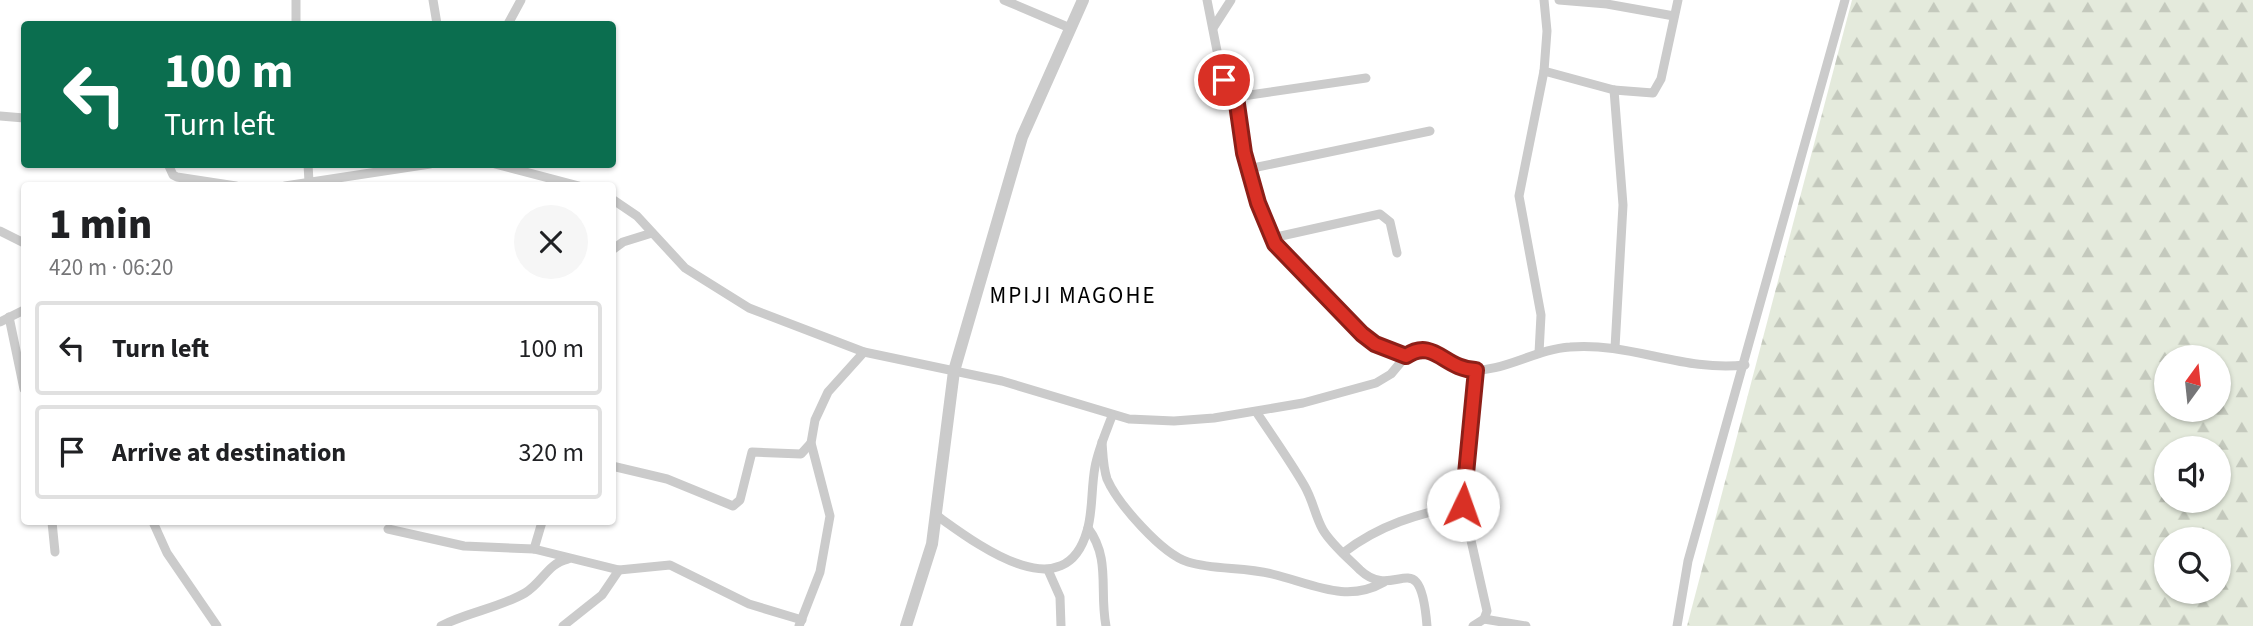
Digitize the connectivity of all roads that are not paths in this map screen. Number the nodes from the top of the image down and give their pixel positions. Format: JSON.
{"nodes":[{"id":1,"x":296,"y":0,"type":"edge"},
{"id":2,"x":433,"y":0,"type":"edge"},
{"id":3,"x":521,"y":0,"type":"edge"},
{"id":4,"x":1004,"y":0,"type":"edge"},
{"id":5,"x":1083,"y":0,"type":"edge"},
{"id":6,"x":1207,"y":0,"type":"edge"},
{"id":7,"x":1231,"y":0,"type":"edge"},
{"id":8,"x":1545,"y":0,"type":"edge"},
{"id":9,"x":1559,"y":0,"type":"edge"},
{"id":10,"x":1678,"y":0,"type":"edge"},
{"id":11,"x":1845,"y":0,"type":"edge"},
{"id":12,"x":1674,"y":16,"type":"junction"},
{"id":13,"x":296,"y":21,"type":"edge"},
{"id":14,"x":436,"y":21,"type":"edge"},
{"id":15,"x":510,"y":21,"type":"edge"},
{"id":16,"x":1070,"y":28,"type":"junction"},
{"id":17,"x":1213,"y":28,"type":"junction"},
{"id":18,"x":1544,"y":71,"type":"junction"},
{"id":19,"x":1366,"y":78,"type":"dead end"},
{"id":20,"x":1614,"y":90,"type":"junction"},
{"id":21,"x":1236,"y":97,"type":"junction"},
{"id":22,"x":0,"y":116,"type":"edge"},
{"id":23,"x":21,"y":118,"type":"edge"},
{"id":24,"x":1430,"y":131,"type":"dead end"},
{"id":25,"x":170,"y":168,"type":"edge"},
{"id":26,"x":308,"y":168,"type":"edge"},
{"id":27,"x":403,"y":168,"type":"edge"},
{"id":28,"x":510,"y":168,"type":"edge"},
{"id":29,"x":1248,"y":169,"type":"junction"},
{"id":30,"x":173,"y":175,"type":"junction"},
{"id":31,"x":168,"y":182,"type":"edge"},
{"id":32,"x":213,"y":182,"type":"edge"},
{"id":33,"x":309,"y":182,"type":"joint"},
{"id":34,"x":564,"y":182,"type":"edge"},
{"id":35,"x":616,"y":202,"type":"edge"},
{"id":36,"x":0,"y":231,"type":"edge"},
{"id":37,"x":652,"y":233,"type":"junction"},
{"id":38,"x":1272,"y":238,"type":"junction"},
{"id":39,"x":21,"y":242,"type":"edge"},
{"id":40,"x":616,"y":247,"type":"edge"},
{"id":41,"x":1397,"y":253,"type":"dead end"},
{"id":42,"x":21,"y":311,"type":"edge"},
{"id":43,"x":9,"y":317,"type":"junction"},
{"id":44,"x":0,"y":322,"type":"edge"},
{"id":45,"x":1615,"y":348,"type":"junction"},
{"id":46,"x":864,"y":352,"type":"junction"},
{"id":47,"x":1539,"y":353,"type":"junction"},
{"id":48,"x":1406,"y":356,"type":"junction"},
{"id":49,"x":1745,"y":365,"type":"junction"},
{"id":50,"x":1476,"y":370,"type":"junction"},
{"id":51,"x":954,"y":371,"type":"junction"},
{"id":52,"x":21,"y":375,"type":"edge"},
{"id":53,"x":1257,"y":413,"type":"junction"},
{"id":54,"x":1112,"y":416,"type":"junction"},
{"id":55,"x":1102,"y":442,"type":"junction"},
{"id":56,"x":811,"y":443,"type":"junction"},
{"id":57,"x":616,"y":467,"type":"edge"},
{"id":58,"x":1463,"y":505,"type":"junction"},
{"id":59,"x":936,"y":515,"type":"junction"},
{"id":60,"x":52,"y":525,"type":"edge"},
{"id":61,"x":154,"y":525,"type":"edge"},
{"id":62,"x":541,"y":525,"type":"edge"},
{"id":63,"x":1088,"y":528,"type":"junction"},
{"id":64,"x":388,"y":529,"type":"dead end"},
{"id":65,"x":534,"y":549,"type":"junction"},
{"id":66,"x":55,"y":552,"type":"dead end"},
{"id":67,"x":1343,"y":553,"type":"junction"},
{"id":68,"x":576,"y":559,"type":"junction"},
{"id":69,"x":619,"y":570,"type":"junction"},
{"id":70,"x":1048,"y":570,"type":"junction"},
{"id":71,"x":1384,"y":582,"type":"junction"},
{"id":72,"x":1484,"y":619,"type":"junction"},
{"id":73,"x":800,"y":623,"type":"edge"},
{"id":74,"x":217,"y":626,"type":"edge"},
{"id":75,"x":441,"y":626,"type":"edge"},
{"id":76,"x":563,"y":626,"type":"edge"},
{"id":77,"x":906,"y":626,"type":"edge"},
{"id":78,"x":1061,"y":626,"type":"edge"},
{"id":79,"x":1106,"y":626,"type":"edge"},
{"id":80,"x":1427,"y":626,"type":"edge"},
{"id":81,"x":1473,"y":626,"type":"edge"},
{"id":82,"x":1526,"y":626,"type":"edge"},
{"id":83,"x":1677,"y":626,"type":"edge"}],
"edges":[{"from":1,"to":13,"type":"street"},
{"from":2,"to":14,"type":"street"},
{"from":3,"to":15,"type":"street"},
{"from":4,"to":16,"type":"street"},
{"from":5,"to":16,"type":"street"},
{"from":6,"to":17,"type":"street"},
{"from":7,"to":17,"type":"street"},
{"from":8,"to":18,"type":"street"},
{"from":9,"to":12,"type":"street"},
{"from":10,"to":12,"type":"street"},
{"from":11,"to":49,"type":"street"},
{"from":12,"to":20,"type":"street"},
{"from":16,"to":51,"type":"street"},
{"from":17,"to":21,"type":"street"},
{"from":18,"to":20,"type":"street"},
{"from":18,"to":47,"type":"street"},
{"from":19,"to":21,"type":"street"},
{"from":20,"to":45,"type":"street"},
{"from":21,"to":29,"type":"street"},
{"from":22,"to":23,"type":"street"},
{"from":24,"to":29,"type":"street"},
{"from":25,"to":30,"type":"street"},
{"from":26,"to":33,"type":"street"},
{"from":27,"to":33,"type":"street"},
{"from":28,"to":34,"type":"street"},
{"from":29,"to":38,"type":"street"},
{"from":30,"to":31,"type":"street"},
{"from":30,"to":32,"type":"street"},
{"from":35,"to":37,"type":"street"},
{"from":36,"to":39,"type":"street"},
{"from":37,"to":40,"type":"street"},
{"from":37,"to":46,"type":"street"},
{"from":38,"to":41,"type":"street"},
{"from":38,"to":48,"type":"street"},
{"from":42,"to":43,"type":"street"},
{"from":43,"to":44,"type":"street"},
{"from":43,"to":52,"type":"street"},
{"from":45,"to":47,"type":"street"},
{"from":45,"to":49,"type":"street"},
{"from":46,"to":51,"type":"street"},
{"from":46,"to":56,"type":"street"},
{"from":47,"to":50,"type":"street"},
{"from":48,"to":50,"type":"street"},
{"from":48,"to":53,"type":"street"},
{"from":49,"to":83,"type":"street"},
{"from":50,"to":58,"type":"street"},
{"from":51,"to":54,"type":"street"},
{"from":51,"to":59,"type":"street"},
{"from":53,"to":54,"type":"street"},
{"from":53,"to":67,"type":"street"},
{"from":54,"to":55,"type":"street"},
{"from":55,"to":63,"type":"street"},
{"from":55,"to":71,"type":"street"},
{"from":56,"to":57,"type":"street"},
{"from":56,"to":73,"type":"street"},
{"from":58,"to":67,"type":"street"},
{"from":58,"to":72,"type":"street"},
{"from":59,"to":70,"type":"street"},
{"from":59,"to":77,"type":"street"},
{"from":60,"to":66,"type":"street"},
{"from":61,"to":74,"type":"street"},
{"from":62,"to":65,"type":"street"},
{"from":63,"to":70,"type":"street"},
{"from":63,"to":79,"type":"street"},
{"from":64,"to":65,"type":"street"},
{"from":65,"to":68,"type":"street"},
{"from":67,"to":71,"type":"street"},
{"from":68,"to":69,"type":"street"},
{"from":68,"to":75,"type":"street"},
{"from":69,"to":73,"type":"street"},
{"from":69,"to":76,"type":"street"},
{"from":70,"to":78,"type":"street"},
{"from":71,"to":80,"type":"street"},
{"from":72,"to":81,"type":"street"},
{"from":72,"to":82,"type":"street"}]}
